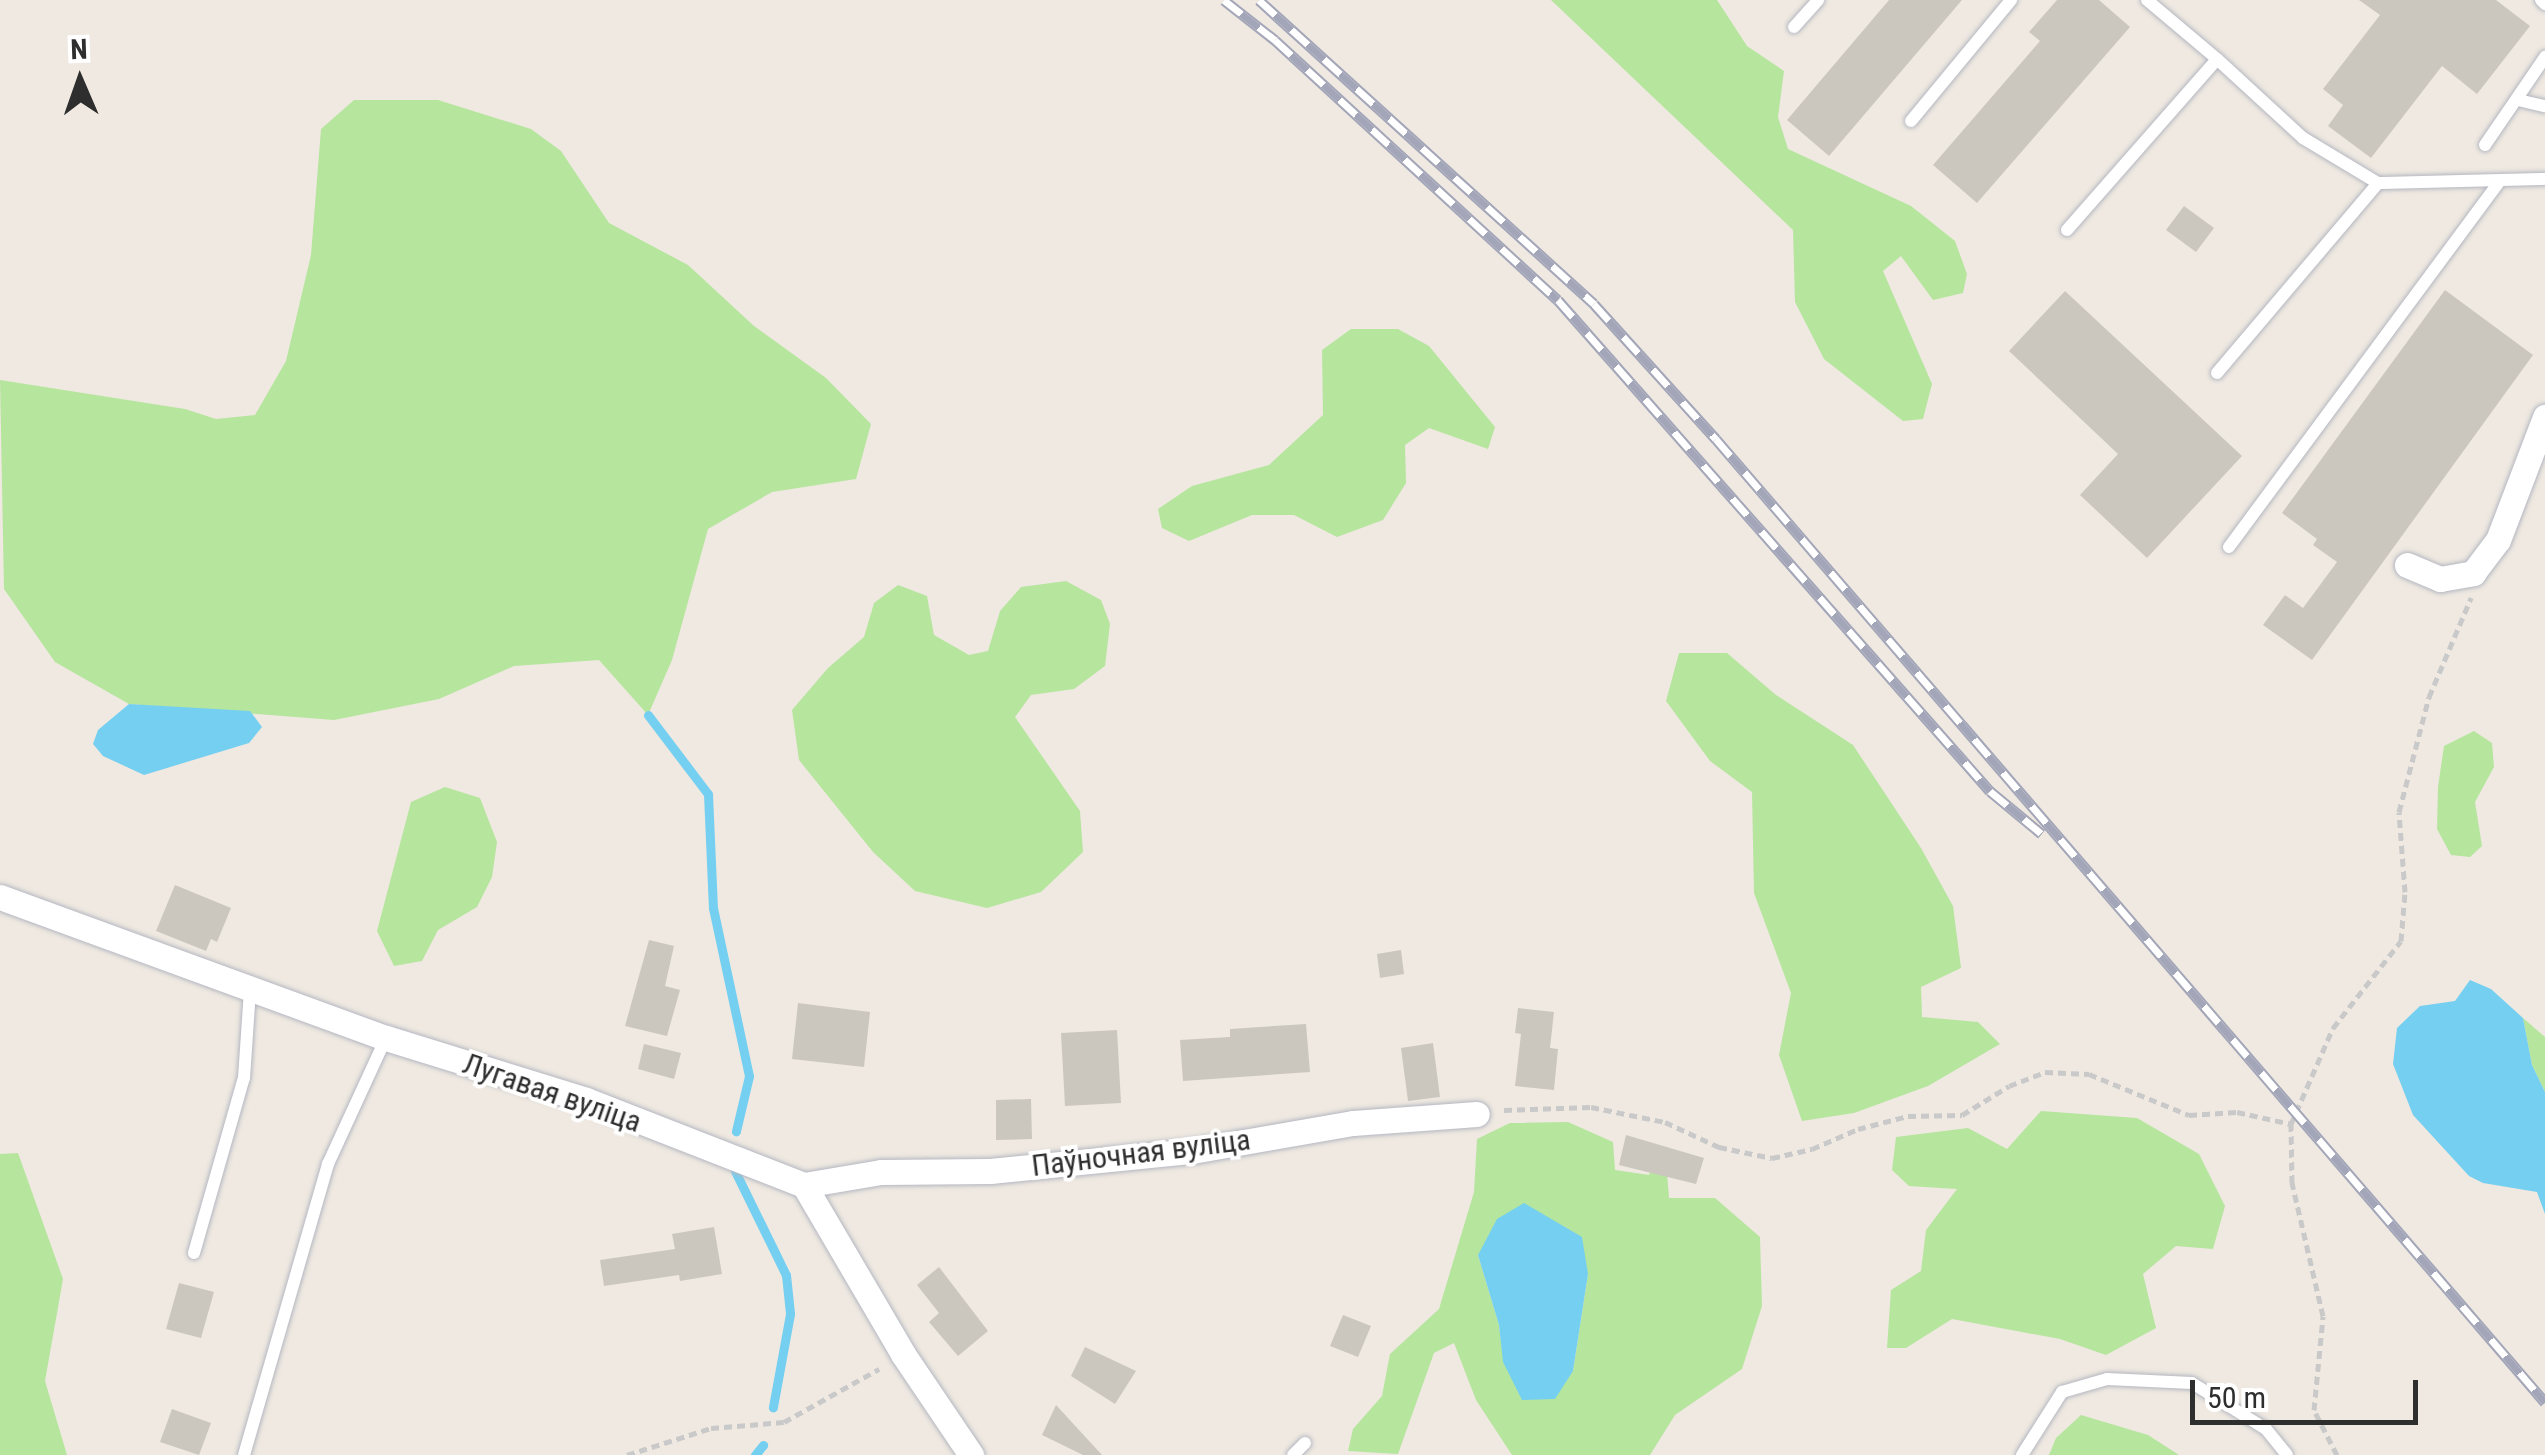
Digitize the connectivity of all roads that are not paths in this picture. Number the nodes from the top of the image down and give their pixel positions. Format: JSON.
{"nodes":[{"id":1,"x":1818,"y":0,"type":"edge"},
{"id":2,"x":2011,"y":0,"type":"edge"},
{"id":3,"x":2147,"y":0,"type":"edge"},
{"id":4,"x":1794,"y":27,"type":"dead end"},
{"id":5,"x":2217,"y":58,"type":"junction"},
{"id":6,"x":2545,"y":58,"type":"edge"},
{"id":7,"x":2518,"y":100,"type":"junction"},
{"id":8,"x":2545,"y":106,"type":"edge"},
{"id":9,"x":1911,"y":121,"type":"dead end"},
{"id":10,"x":2486,"y":145,"type":"dead end"},
{"id":11,"x":2545,"y":180,"type":"edge"},
{"id":12,"x":2378,"y":182,"type":"junction"},
{"id":13,"x":2499,"y":182,"type":"junction"},
{"id":14,"x":2067,"y":230,"type":"dead end"},
{"id":15,"x":2216,"y":373,"type":"dead end"},
{"id":16,"x":2545,"y":417,"type":"edge"},
{"id":17,"x":2229,"y":547,"type":"dead end"},
{"id":18,"x":2407,"y":564,"type":"dead end"},
{"id":19,"x":0,"y":897,"type":"edge"},
{"id":20,"x":250,"y":989,"type":"junction"},
{"id":21,"x":386,"y":1038,"type":"junction"},
{"id":22,"x":1478,"y":1114,"type":"road end"},
{"id":23,"x":804,"y":1185,"type":"junction"},
{"id":24,"x":194,"y":1253,"type":"dead end"},
{"id":25,"x":1305,"y":1443,"type":"dead end"},
{"id":26,"x":244,"y":1455,"type":"edge"},
{"id":27,"x":971,"y":1455,"type":"edge"},
{"id":28,"x":1293,"y":1455,"type":"edge"},
{"id":29,"x":2022,"y":1455,"type":"edge"},
{"id":30,"x":2287,"y":1455,"type":"edge"}],
"edges":[{"from":1,"to":4,"type":"lane"},
{"from":2,"to":9,"type":"lane"},
{"from":3,"to":5,"type":"lane"},
{"from":5,"to":12,"type":"lane"},
{"from":5,"to":14,"type":"lane"},
{"from":6,"to":7,"type":"lane"},
{"from":7,"to":8,"type":"lane"},
{"from":7,"to":10,"type":"lane"},
{"from":11,"to":13,"type":"lane"},
{"from":12,"to":13,"type":"lane"},
{"from":12,"to":15,"type":"lane"},
{"from":13,"to":17,"type":"lane"},
{"from":16,"to":18,"type":"street"},
{"from":19,"to":20,"type":"street","name":"Лугавая вуліца"},
{"from":20,"to":21,"type":"street","name":"Лугавая вуліца"},
{"from":20,"to":24,"type":"lane"},
{"from":21,"to":23,"type":"street","name":"Лугавая вуліца"},
{"from":21,"to":26,"type":"lane"},
{"from":22,"to":23,"type":"street","name":"Паўночная вуліца"},
{"from":23,"to":27,"type":"street"},
{"from":25,"to":28,"type":"lane"},
{"from":29,"to":30,"type":"lane"}]}
